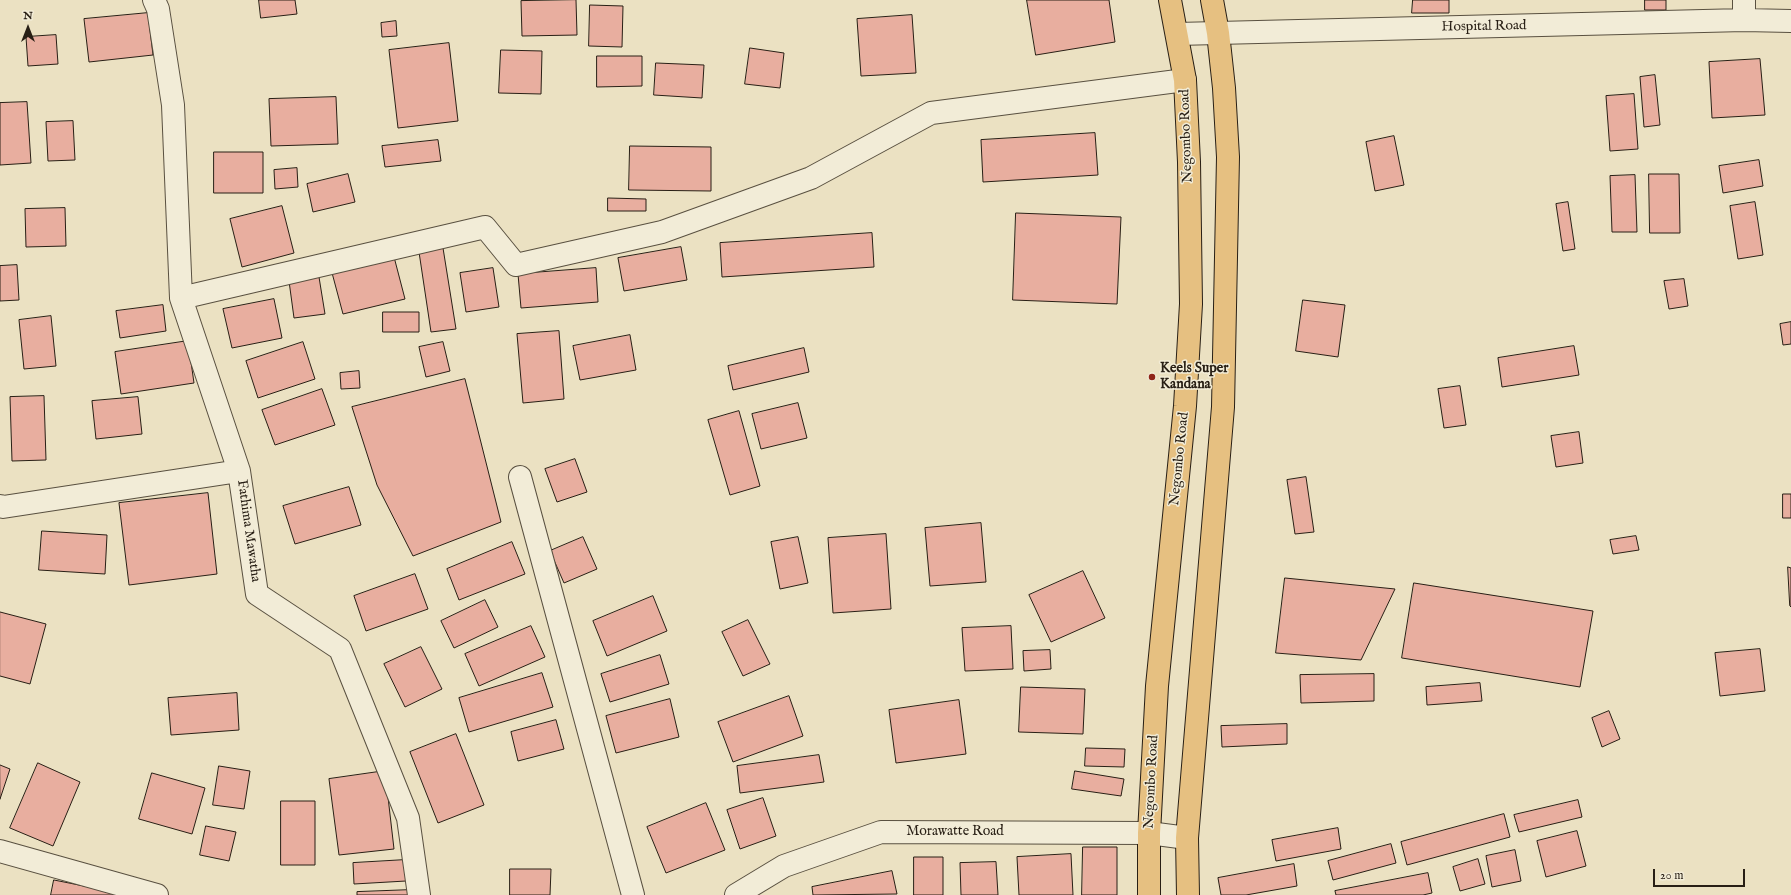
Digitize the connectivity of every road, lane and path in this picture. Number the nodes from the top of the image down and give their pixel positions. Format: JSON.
{"nodes":[{"id":1,"x":154,"y":0,"type":"edge"},
{"id":2,"x":1170,"y":0,"type":"edge"},
{"id":3,"x":1212,"y":0,"type":"edge"},
{"id":4,"x":1744,"y":10,"type":"edge"},
{"id":5,"x":1791,"y":21,"type":"edge"},
{"id":6,"x":1218,"y":33,"type":"junction"},
{"id":7,"x":1177,"y":34,"type":"junction"},
{"id":8,"x":1185,"y":80,"type":"junction"},
{"id":9,"x":181,"y":298,"type":"junction"},
{"id":10,"x":239,"y":471,"type":"junction"},
{"id":11,"x":520,"y":477,"type":"dead end"},
{"id":12,"x":0,"y":506,"type":"edge"},
{"id":13,"x":1149,"y":833,"type":"junction"},
{"id":14,"x":1187,"y":838,"type":"junction"},
{"id":15,"x":0,"y":851,"type":"edge"},
{"id":16,"x":157,"y":895,"type":"edge"},
{"id":17,"x":419,"y":895,"type":"edge"},
{"id":18,"x":633,"y":895,"type":"edge"},
{"id":19,"x":736,"y":895,"type":"edge"},
{"id":20,"x":1149,"y":895,"type":"edge"},
{"id":21,"x":1188,"y":895,"type":"edge"}],
"edges":[{"from":1,"to":9,"type":"street"},
{"from":2,"to":7,"type":"highway","name":"Negombo Road"},
{"from":3,"to":6,"type":"highway"},
{"from":4,"to":5,"type":"street","name":"Hospital Road"},
{"from":4,"to":6,"type":"street","name":"Hospital Road"},
{"from":6,"to":7,"type":"street","name":"Hospital Road"},
{"from":6,"to":14,"type":"highway"},
{"from":7,"to":8,"type":"highway","name":"Negombo Road"},
{"from":8,"to":9,"type":"street"},
{"from":8,"to":13,"type":"highway","name":"Negombo Road"},
{"from":9,"to":10,"type":"street"},
{"from":10,"to":12,"type":"street","name":"Fathima Mawatha"},
{"from":10,"to":17,"type":"street","name":"Fathima Mawatha"},
{"from":11,"to":18,"type":"street"},
{"from":13,"to":14,"type":"street","name":"Morawatte Road"},
{"from":13,"to":19,"type":"street","name":"Morawatte Road"},
{"from":13,"to":20,"type":"highway","name":"Negombo Road"},
{"from":14,"to":21,"type":"highway"},
{"from":15,"to":16,"type":"street"}]}
